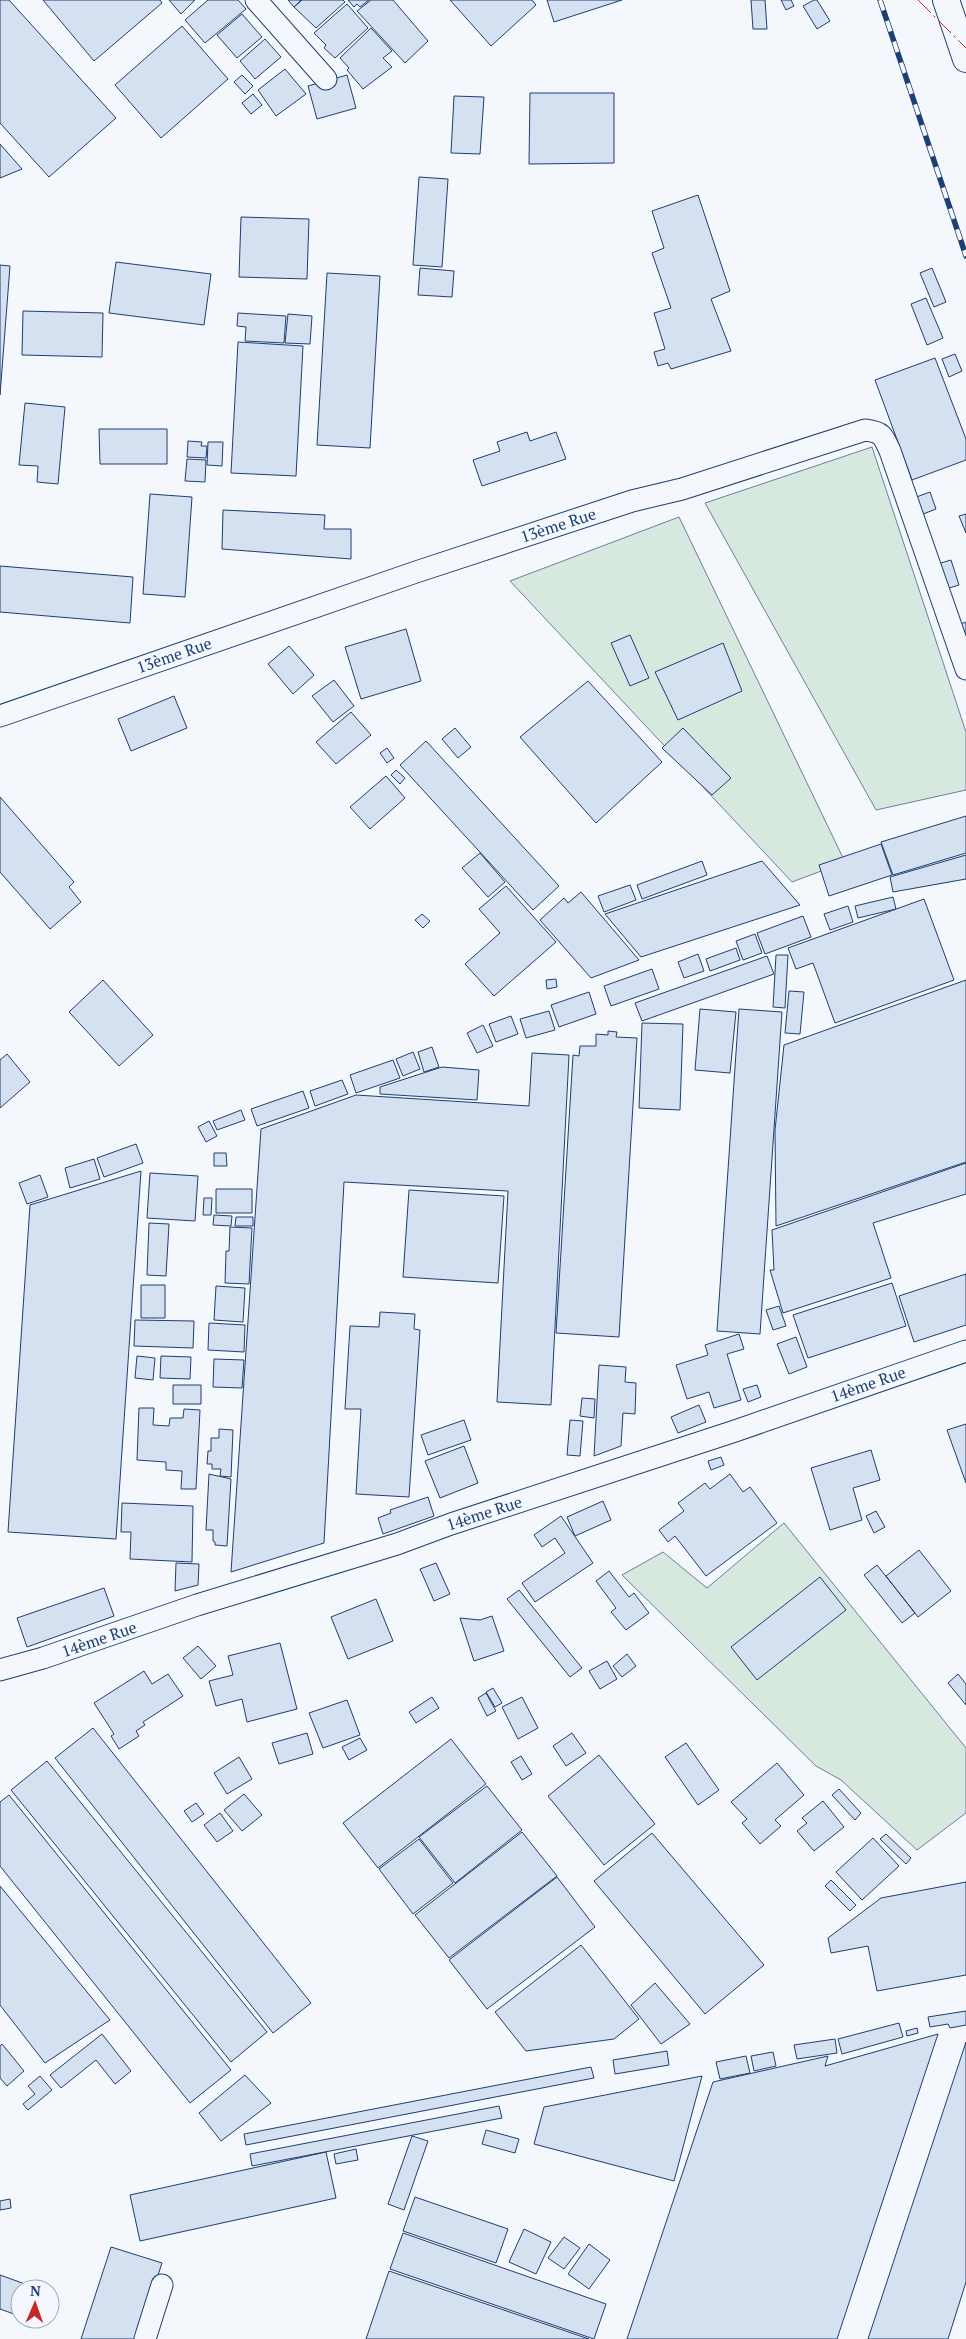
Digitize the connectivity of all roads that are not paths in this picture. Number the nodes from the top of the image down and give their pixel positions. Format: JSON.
{"nodes":[{"id":1,"x":256,"y":0,"type":"edge"},
{"id":2,"x":946,"y":0,"type":"edge"},
{"id":3,"x":966,"y":17,"type":"edge"},
{"id":4,"x":966,"y":59,"type":"edge"},
{"id":5,"x":326,"y":79,"type":"dead end"},
{"id":6,"x":966,"y":669,"type":"edge"},
{"id":7,"x":0,"y":716,"type":"edge"},
{"id":8,"x":966,"y":1351,"type":"edge"},
{"id":9,"x":0,"y":1670,"type":"edge"},
{"id":10,"x":162,"y":2285,"type":"dead end"},
{"id":11,"x":145,"y":2339,"type":"edge"}],
"edges":[{"from":1,"to":5,"type":"street"},
{"from":2,"to":3,"type":"street"},
{"from":2,"to":4,"type":"main road"},
{"from":6,"to":7,"type":"street","name":"13ème Rue"},
{"from":8,"to":9,"type":"street","name":"14ème Rue"},
{"from":10,"to":11,"type":"street"}]}
